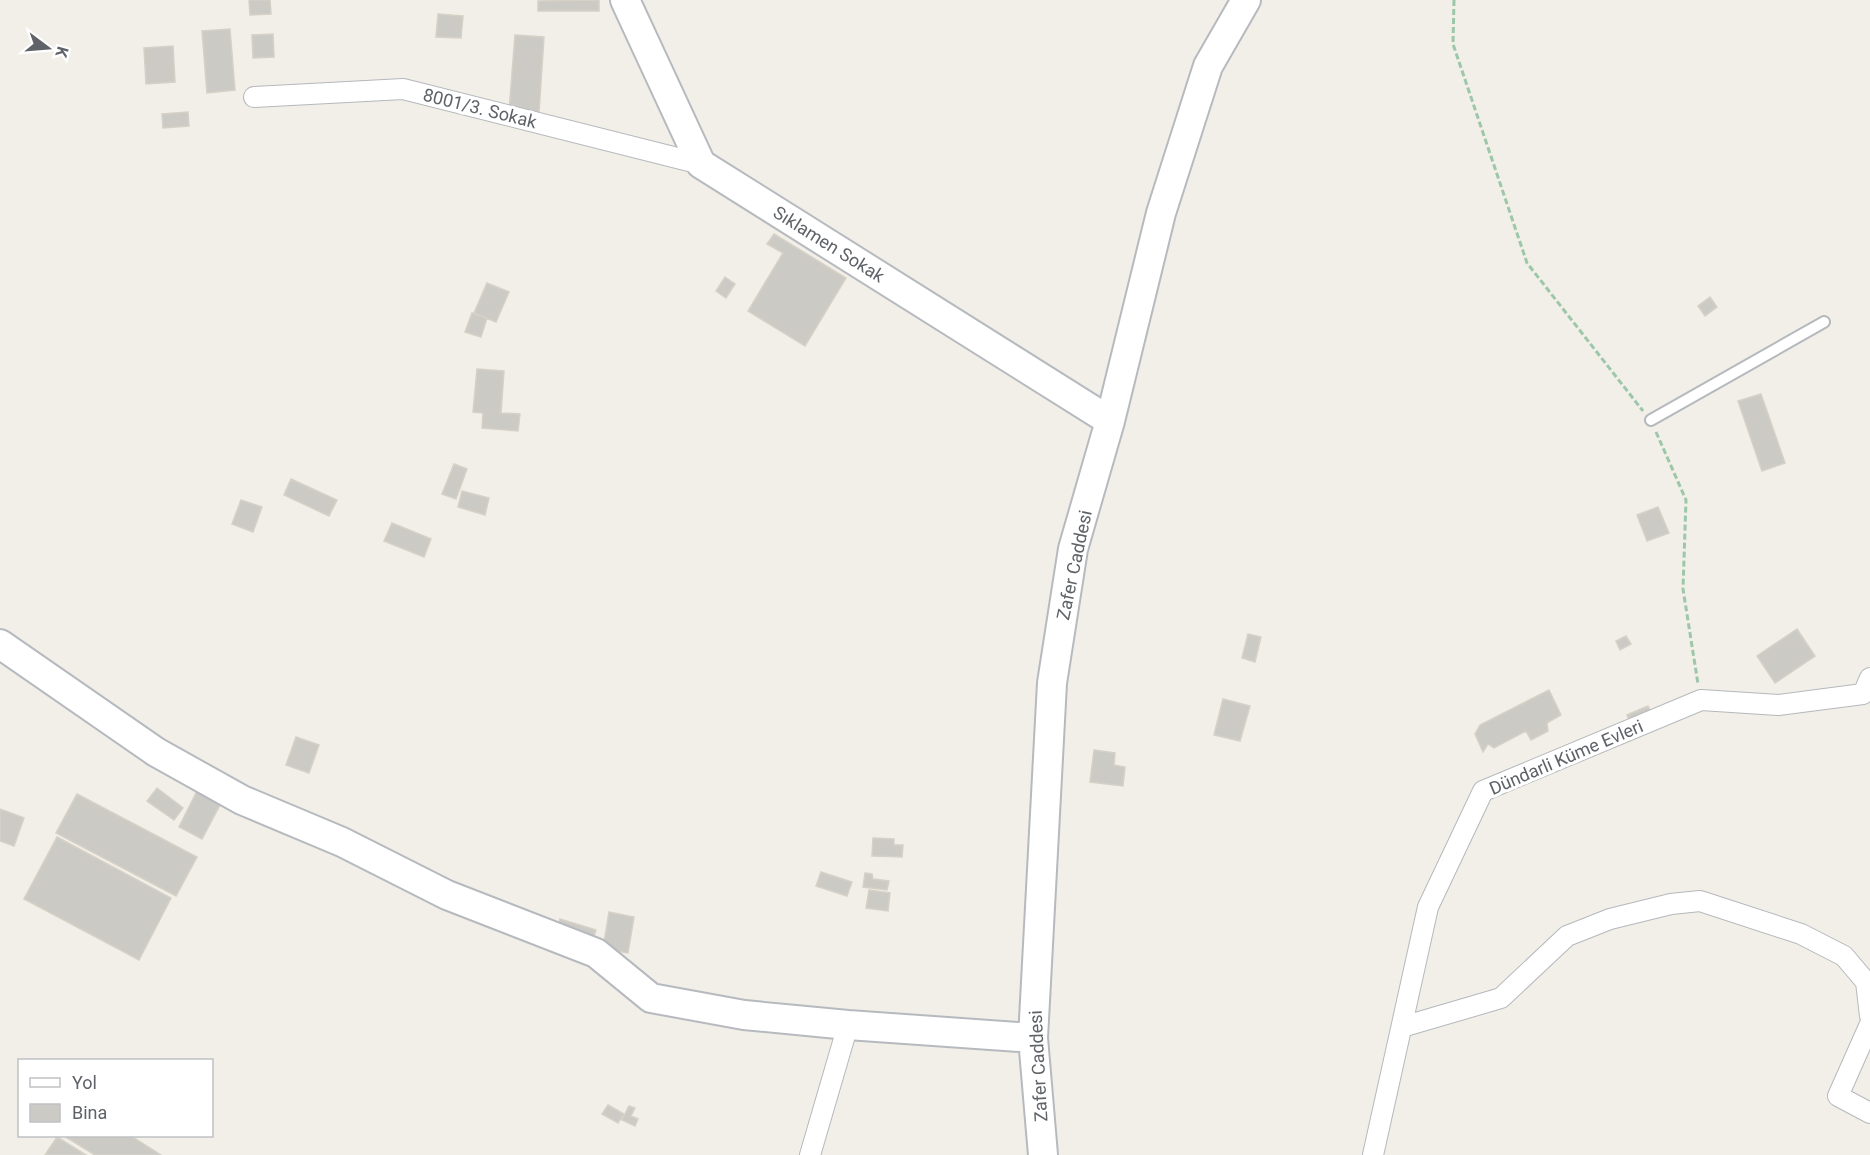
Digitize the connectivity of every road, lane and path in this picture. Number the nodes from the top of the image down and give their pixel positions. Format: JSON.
{"nodes":[{"id":1,"x":625,"y":0,"type":"edge"},
{"id":2,"x":1246,"y":0,"type":"edge"},
{"id":3,"x":1454,"y":0,"type":"edge"},
{"id":4,"x":254,"y":97,"type":"dead end"},
{"id":5,"x":701,"y":164,"type":"junction"},
{"id":6,"x":1824,"y":322,"type":"dead end"},
{"id":7,"x":1651,"y":420,"type":"junction"},
{"id":8,"x":1110,"y":421,"type":"junction"},
{"id":9,"x":0,"y":644,"type":"edge"},
{"id":10,"x":1870,"y":678,"type":"edge"},
{"id":11,"x":1701,"y":700,"type":"junction"},
{"id":12,"x":1870,"y":1016,"type":"edge"},
{"id":13,"x":1870,"y":1024,"type":"edge"},
{"id":14,"x":848,"y":1025,"type":"junction"},
{"id":15,"x":1402,"y":1027,"type":"junction"},
{"id":16,"x":1033,"y":1038,"type":"junction"},
{"id":17,"x":1870,"y":1113,"type":"edge"},
{"id":18,"x":810,"y":1155,"type":"edge"},
{"id":19,"x":1043,"y":1155,"type":"edge"},
{"id":20,"x":1373,"y":1155,"type":"edge"}],
"edges":[{"from":1,"to":5,"type":"street"},
{"from":2,"to":8,"type":"street","name":"Zafer Caddesi"},
{"from":3,"to":7,"type":"path"},
{"from":4,"to":5,"type":"street","name":"8001/3. Sokak"},
{"from":5,"to":8,"type":"street","name":"Sıklamen Sokak"},
{"from":6,"to":7,"type":"lane"},
{"from":7,"to":11,"type":"path"},
{"from":8,"to":16,"type":"street","name":"Zafer Caddesi"},
{"from":9,"to":14,"type":"street"},
{"from":10,"to":11,"type":"street","name":"Dündarli Küme Evleri"},
{"from":11,"to":15,"type":"street","name":"Dündarli Küme Evleri"},
{"from":12,"to":15,"type":"street"},
{"from":13,"to":17,"type":"street"},
{"from":14,"to":16,"type":"street"},
{"from":14,"to":18,"type":"street"},
{"from":15,"to":20,"type":"street","name":"Dündarli Küme Evleri"},
{"from":16,"to":19,"type":"street","name":"Zafer Caddesi"}]}
